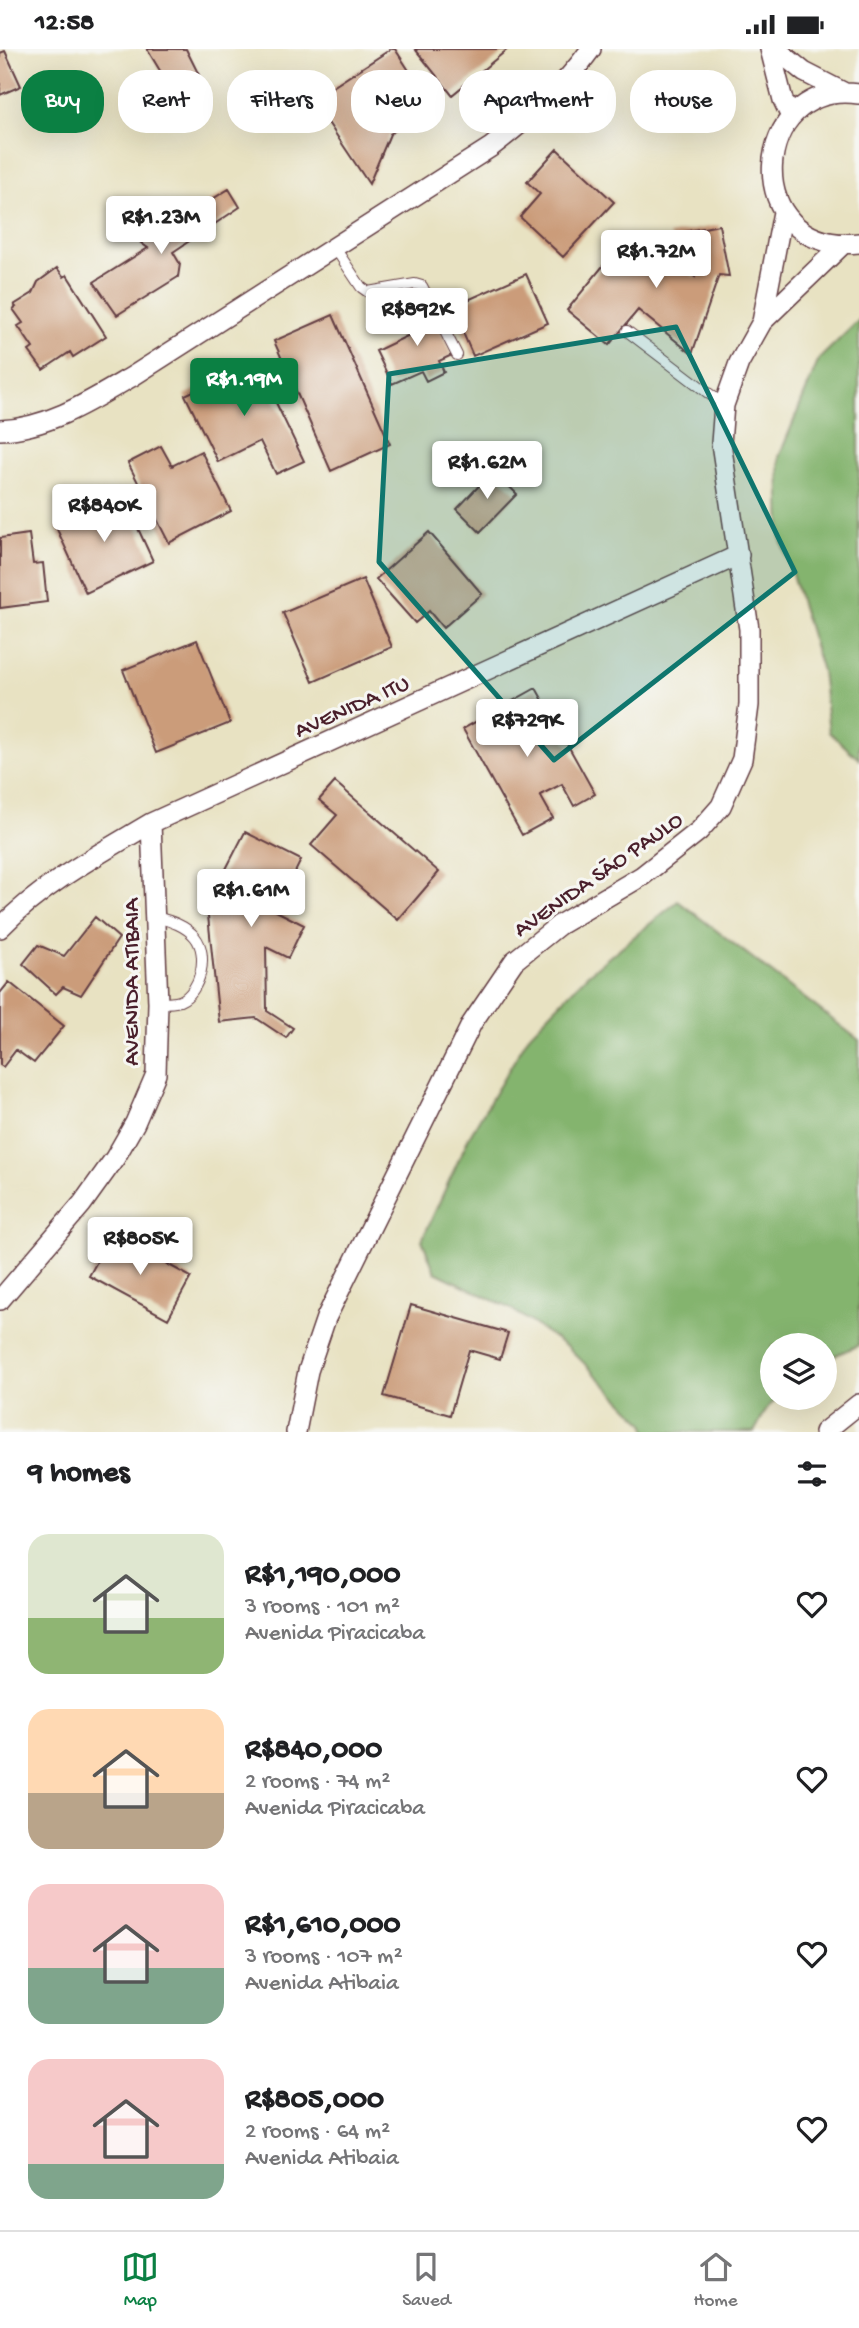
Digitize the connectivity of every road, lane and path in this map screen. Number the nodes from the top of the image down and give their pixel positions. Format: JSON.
{"nodes":[{"id":1,"x":591,"y":49,"type":"edge"},
{"id":2,"x":770,"y":49,"type":"edge"},
{"id":3,"x":776,"y":49,"type":"edge"},
{"id":4,"x":855,"y":93,"type":"edge"},
{"id":5,"x":791,"y":117,"type":"junction"},
{"id":6,"x":783,"y":212,"type":"junction"},
{"id":7,"x":851,"y":244,"type":"edge"},
{"id":8,"x":334,"y":248,"type":"junction"},
{"id":9,"x":762,"y":322,"type":"junction"},
{"id":10,"x":627,"y":331,"type":"dead end"},
{"id":11,"x":457,"y":355,"type":"dead end"},
{"id":12,"x":724,"y":405,"type":"junction"},
{"id":13,"x":0,"y":431,"type":"edge"},
{"id":14,"x":739,"y":555,"type":"junction"},
{"id":15,"x":151,"y":823,"type":"junction"},
{"id":16,"x":156,"y":917,"type":"junction"},
{"id":17,"x":0,"y":928,"type":"edge"},
{"id":18,"x":158,"y":1003,"type":"junction"},
{"id":19,"x":0,"y":1300,"type":"edge"},
{"id":20,"x":859,"y":1404,"type":"edge"},
{"id":21,"x":296,"y":1432,"type":"edge"},
{"id":22,"x":824,"y":1432,"type":"edge"}],
"edges":[{"from":1,"to":8,"type":"street"},
{"from":2,"to":5,"type":"street"},
{"from":3,"to":4,"type":"street"},
{"from":4,"to":5,"type":"street"},
{"from":5,"to":6,"type":"street"},
{"from":6,"to":7,"type":"street"},
{"from":6,"to":9,"type":"street","name":"AVENIDA SÃO PAULO"},
{"from":7,"to":9,"type":"street","name":"AVENIDA SÃO PAULO"},
{"from":8,"to":11,"type":"lane"},
{"from":8,"to":13,"type":"street"},
{"from":9,"to":12,"type":"street","name":"AVENIDA SÃO PAULO"},
{"from":10,"to":12,"type":"lane"},
{"from":12,"to":14,"type":"street","name":"AVENIDA SÃO PAULO"},
{"from":14,"to":15,"type":"street","name":"AVENIDA ITU"},
{"from":14,"to":21,"type":"street","name":"AVENIDA SÃO PAULO"},
{"from":15,"to":16,"type":"street","name":"AVENIDA ATIBAIA"},
{"from":15,"to":17,"type":"street","name":"AVENIDA ITU"},
{"from":16,"to":18,"type":"street","name":"AVENIDA ATIBAIA"},
{"from":16,"to":18,"type":"lane"},
{"from":18,"to":19,"type":"street","name":"AVENIDA ATIBAIA"},
{"from":20,"to":22,"type":"street"}]}
